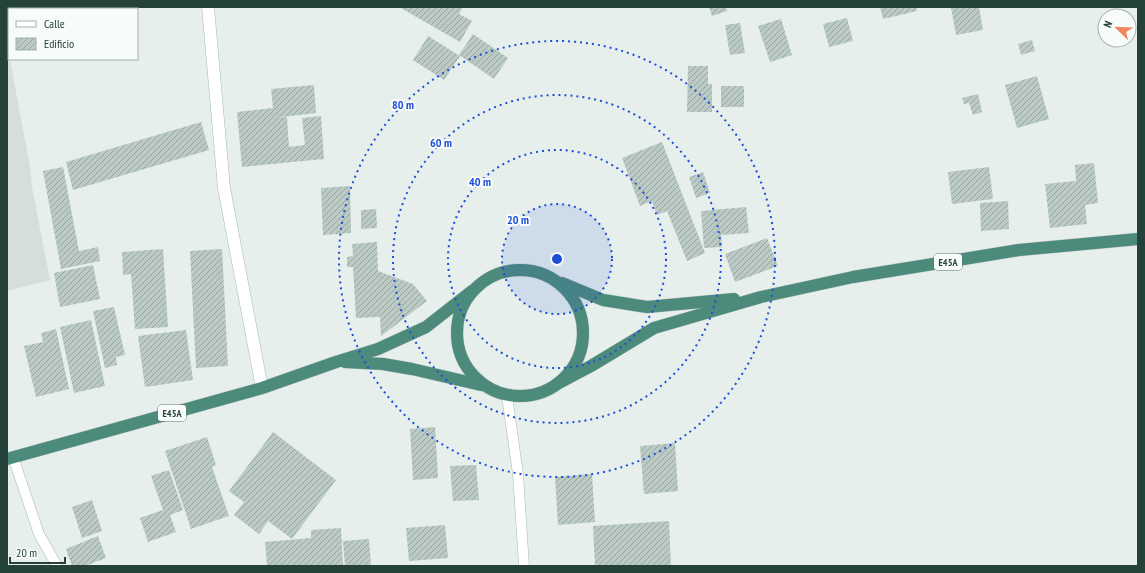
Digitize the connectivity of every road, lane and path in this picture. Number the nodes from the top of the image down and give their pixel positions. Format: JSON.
{"nodes":[{"id":1,"x":208,"y":7,"type":"edge"},
{"id":2,"x":1138,"y":239,"type":"edge"},
{"id":3,"x":557,"y":281,"type":"junction"},
{"id":4,"x":472,"y":291,"type":"junction"},
{"id":5,"x":761,"y":297,"type":"junction"},
{"id":6,"x":336,"y":362,"type":"junction"},
{"id":7,"x":558,"y":384,"type":"junction"},
{"id":8,"x":483,"y":385,"type":"junction"},
{"id":9,"x":262,"y":388,"type":"junction"},
{"id":10,"x":507,"y":396,"type":"junction"},
{"id":11,"x":10,"y":458,"type":"edge"},
{"id":12,"x":57,"y":566,"type":"edge"},
{"id":13,"x":524,"y":566,"type":"edge"}],
"edges":[{"from":1,"to":9,"type":"street"},
{"from":2,"to":5,"type":"highway","number":"E45A"},
{"from":3,"to":4,"type":"highway"},
{"from":3,"to":5,"type":"highway","number":"E45A"},
{"from":3,"to":7,"type":"highway"},
{"from":4,"to":6,"type":"highway","number":"E45A"},
{"from":4,"to":8,"type":"highway"},
{"from":5,"to":7,"type":"highway","number":"E45A"},
{"from":6,"to":8,"type":"highway","number":"E45A"},
{"from":6,"to":9,"type":"highway","number":"E45A"},
{"from":7,"to":10,"type":"highway"},
{"from":8,"to":10,"type":"highway"},
{"from":9,"to":11,"type":"highway","number":"E45A"},
{"from":10,"to":13,"type":"lane"},
{"from":11,"to":12,"type":"lane"}]}
